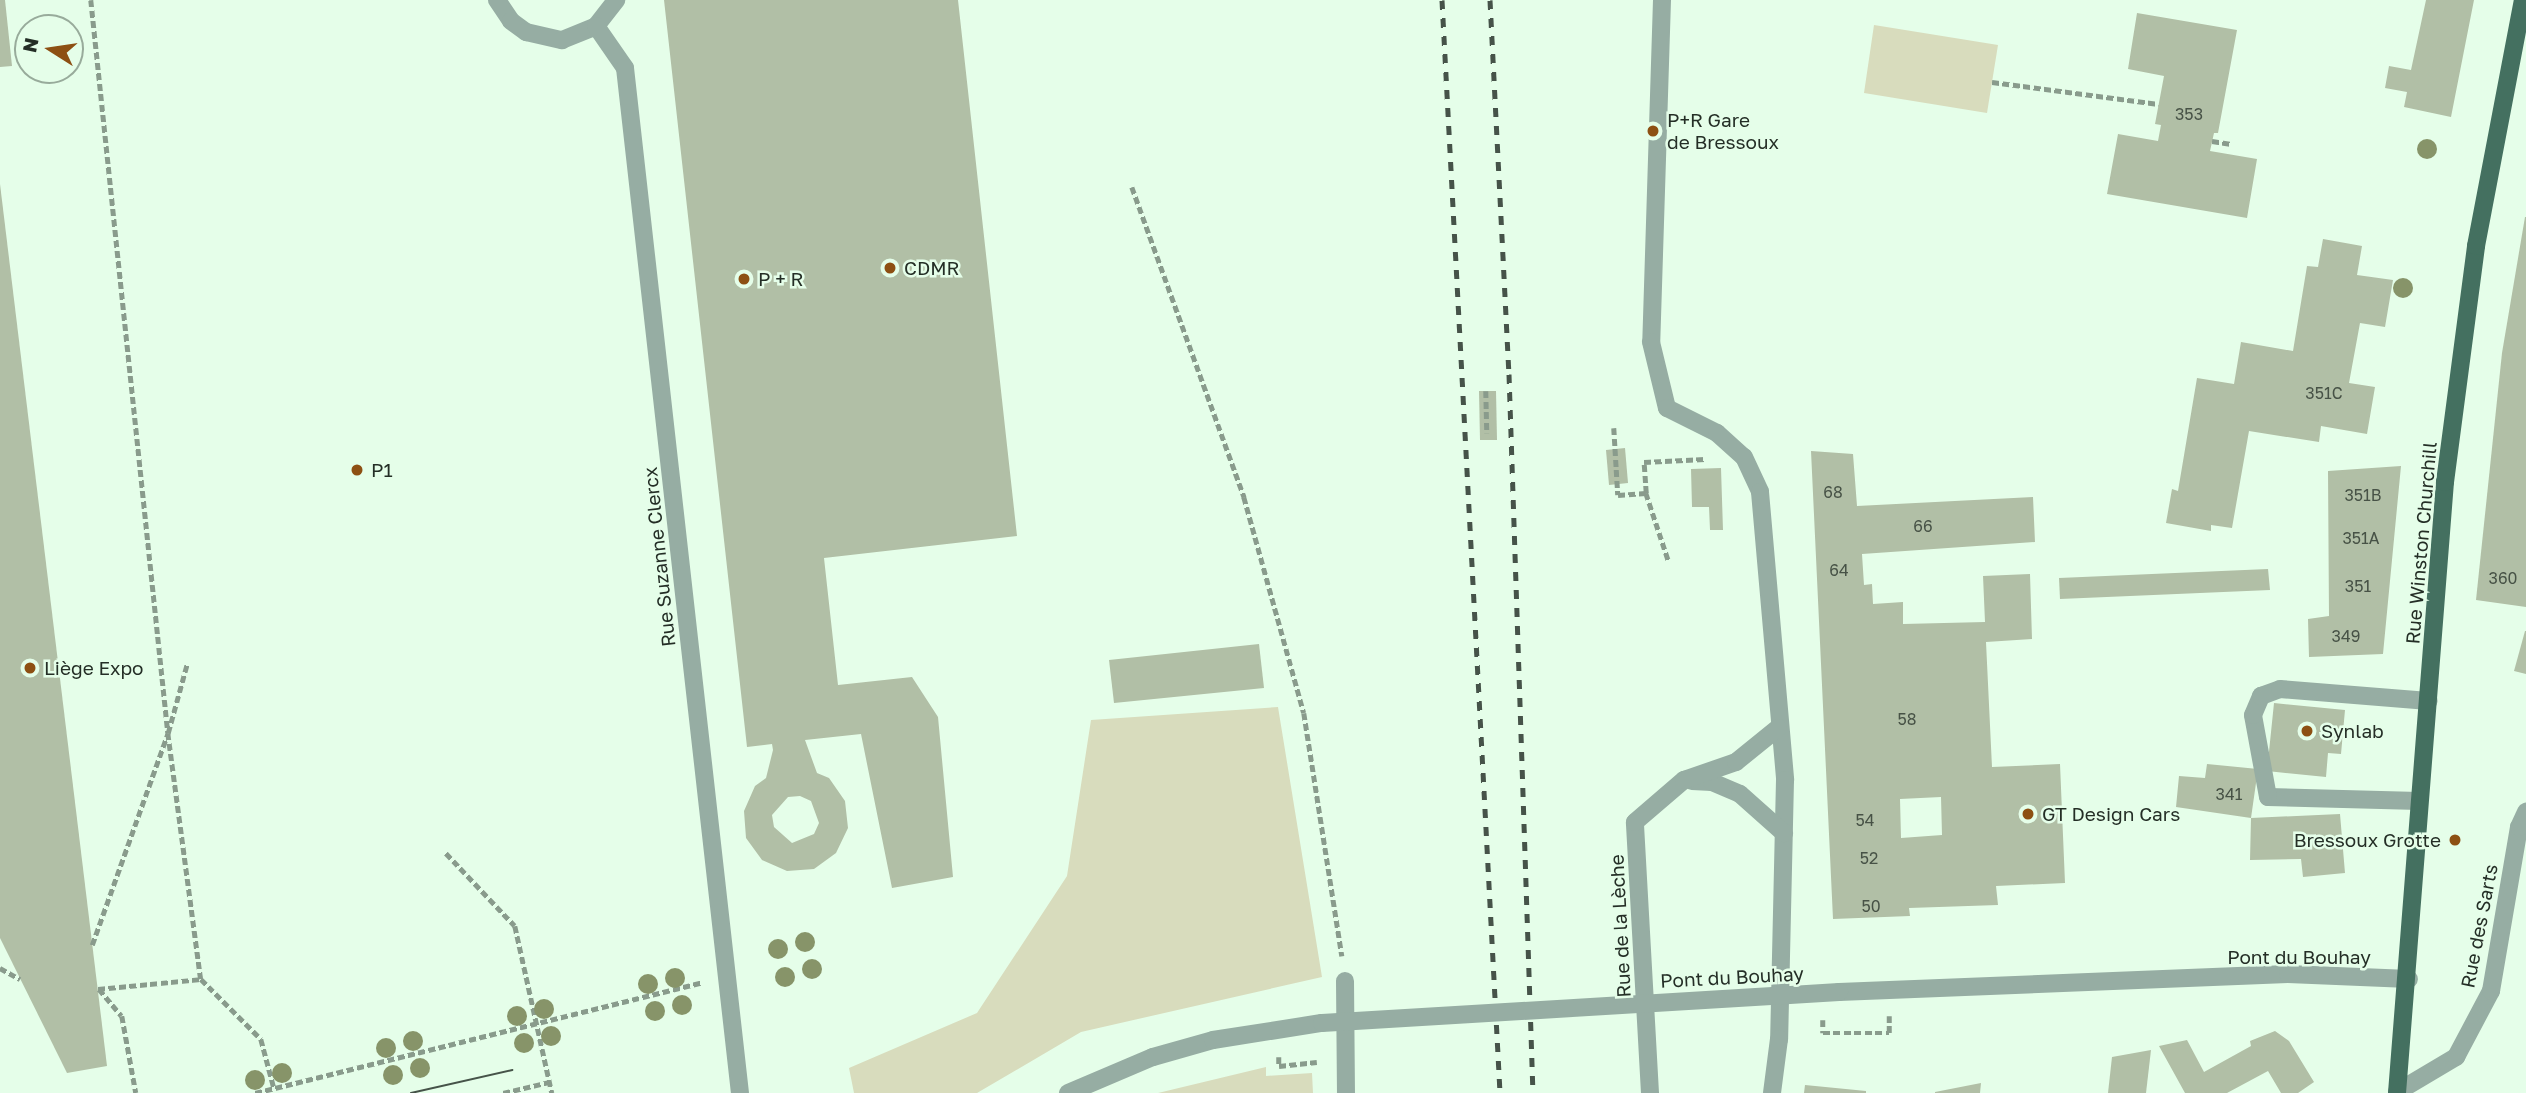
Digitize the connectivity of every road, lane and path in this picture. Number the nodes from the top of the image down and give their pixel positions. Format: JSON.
{"nodes":[{"id":1,"x":90,"y":0,"type":"edge"},
{"id":2,"x":497,"y":0,"type":"edge"},
{"id":3,"x":615,"y":0,"type":"edge"},
{"id":4,"x":1661,"y":0,"type":"edge"},
{"id":5,"x":2523,"y":0,"type":"edge"},
{"id":6,"x":596,"y":26,"type":"junction"},
{"id":7,"x":1992,"y":82,"type":"dead end"},
{"id":8,"x":2159,"y":104,"type":"dead end"},
{"id":9,"x":2212,"y":141,"type":"dead end"},
{"id":10,"x":2230,"y":144,"type":"dead end"},
{"id":11,"x":1132,"y":187,"type":"dead end"},
{"id":12,"x":1486,"y":391,"type":"dead end"},
{"id":13,"x":1614,"y":428,"type":"dead end"},
{"id":14,"x":1487,"y":433,"type":"dead end"},
{"id":15,"x":1744,"y":457,"type":"junction"},
{"id":16,"x":1646,"y":493,"type":"junction"},
{"id":17,"x":1669,"y":562,"type":"dead end"},
{"id":18,"x":187,"y":664,"type":"dead end"},
{"id":19,"x":2430,"y":701,"type":"junction"},
{"id":20,"x":1778,"y":728,"type":"junction"},
{"id":21,"x":168,"y":733,"type":"junction"},
{"id":22,"x":1684,"y":780,"type":"junction"},
{"id":23,"x":2419,"y":802,"type":"junction"},
{"id":24,"x":2526,"y":811,"type":"edge"},
{"id":25,"x":1784,"y":833,"type":"junction"},
{"id":26,"x":446,"y":853,"type":"dead end"},
{"id":27,"x":92,"y":945,"type":"dead end"},
{"id":28,"x":0,"y":968,"type":"edge"},
{"id":29,"x":727,"y":975,"type":"junction"},
{"id":30,"x":20,"y":979,"type":"dead end"},
{"id":31,"x":201,"y":979,"type":"junction"},
{"id":32,"x":2409,"y":979,"type":"junction"},
{"id":33,"x":1345,"y":981,"type":"joint"},
{"id":34,"x":1823,"y":1012,"type":"dead end"},
{"id":35,"x":1889,"y":1015,"type":"dead end"},
{"id":36,"x":534,"y":1023,"type":"junction"},
{"id":37,"x":1279,"y":1053,"type":"dead end"},
{"id":38,"x":1318,"y":1072,"type":"dead end"},
{"id":39,"x":549,"y":1082,"type":"junction"},
{"id":40,"x":274,"y":1088,"type":"junction"},
{"id":41,"x":136,"y":1093,"type":"edge"},
{"id":42,"x":254,"y":1093,"type":"edge"},
{"id":43,"x":503,"y":1093,"type":"edge"},
{"id":44,"x":552,"y":1093,"type":"edge"},
{"id":45,"x":740,"y":1093,"type":"edge"},
{"id":46,"x":1068,"y":1093,"type":"edge"},
{"id":47,"x":1346,"y":1093,"type":"edge"},
{"id":48,"x":1650,"y":1093,"type":"edge"},
{"id":49,"x":1772,"y":1093,"type":"edge"},
{"id":50,"x":2397,"y":1093,"type":"edge"}],
"edges":[{"from":1,"to":21,"type":"path"},
{"from":2,"to":6,"type":"street"},
{"from":3,"to":6,"type":"street"},
{"from":4,"to":15,"type":"street"},
{"from":5,"to":19,"type":"main road","name":"Rue Winston Churchill"},
{"from":6,"to":29,"type":"street","name":"Rue Suzanne Clercx"},
{"from":7,"to":8,"type":"path"},
{"from":9,"to":10,"type":"path"},
{"from":11,"to":33,"type":"path"},
{"from":12,"to":14,"type":"path"},
{"from":13,"to":16,"type":"path"},
{"from":15,"to":16,"type":"path"},
{"from":15,"to":20,"type":"street"},
{"from":16,"to":17,"type":"path"},
{"from":18,"to":21,"type":"path"},
{"from":19,"to":23,"type":"main road","name":"Rue Winston Churchill"},
{"from":19,"to":23,"type":"street"},
{"from":20,"to":22,"type":"street","name":"Rue de la Lèche"},
{"from":20,"to":25,"type":"street"},
{"from":21,"to":27,"type":"path"},
{"from":21,"to":31,"type":"path"},
{"from":22,"to":25,"type":"street"},
{"from":22,"to":48,"type":"street","name":"Rue de la Lèche"},
{"from":23,"to":32,"type":"main road","name":"Rue Winston Churchill"},
{"from":24,"to":50,"type":"street","name":"Rue des Sarts"},
{"from":25,"to":49,"type":"street"},
{"from":26,"to":36,"type":"path"},
{"from":28,"to":30,"type":"path"},
{"from":29,"to":36,"type":"path"},
{"from":29,"to":45,"type":"street","name":"Rue Suzanne Clercx"},
{"from":31,"to":40,"type":"path"},
{"from":31,"to":41,"type":"path"},
{"from":32,"to":46,"type":"street","name":"Pont du Bouhay","bridge":true},
{"from":32,"to":50,"type":"main road","name":"Rue Winston Churchill"},
{"from":33,"to":47,"type":"street"},
{"from":34,"to":35,"type":"path"},
{"from":36,"to":39,"type":"path"},
{"from":36,"to":40,"type":"path"},
{"from":37,"to":38,"type":"path"},
{"from":39,"to":43,"type":"path"},
{"from":39,"to":44,"type":"path"},
{"from":40,"to":42,"type":"path"}]}
